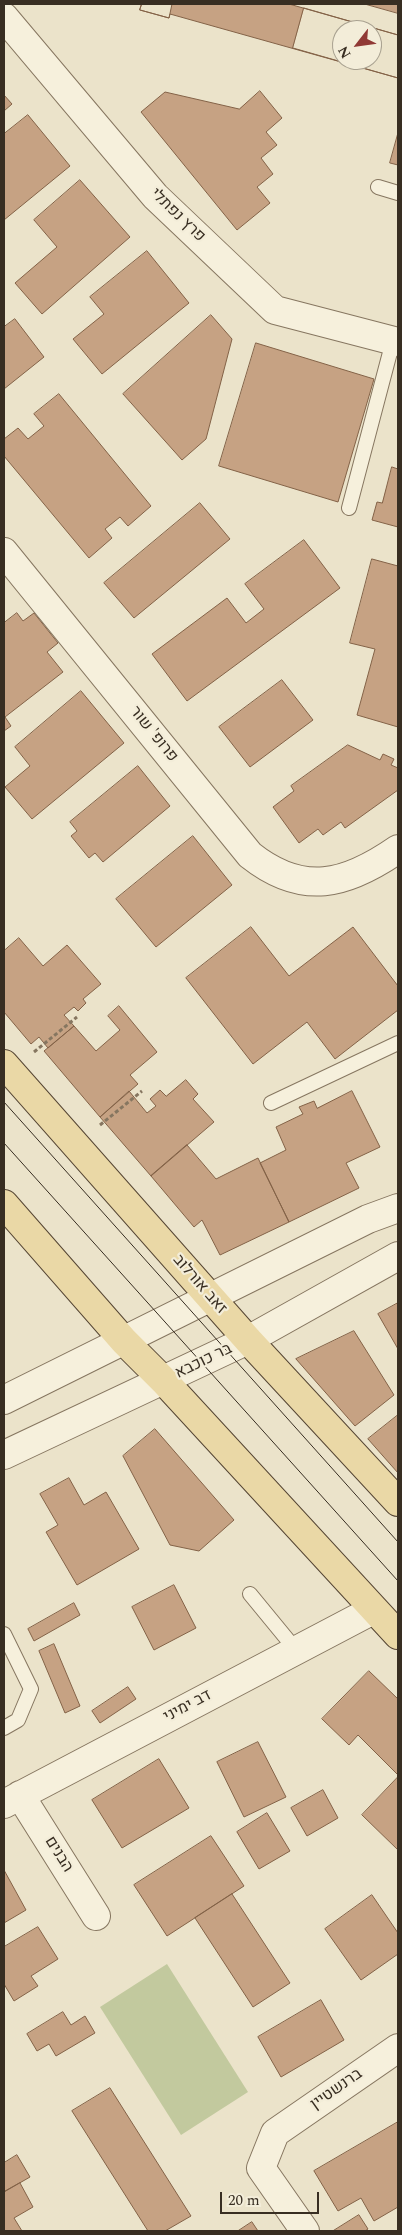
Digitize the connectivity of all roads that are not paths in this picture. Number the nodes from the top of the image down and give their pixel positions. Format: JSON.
{"nodes":[{"id":1,"x":4,"y":17,"type":"edge"},
{"id":2,"x":378,"y":187,"type":"dead end"},
{"id":3,"x":398,"y":193,"type":"edge"},
{"id":4,"x":396,"y":342,"type":"edge"},
{"id":5,"x":349,"y":508,"type":"dead end"},
{"id":6,"x":4,"y":552,"type":"edge"},
{"id":7,"x":398,"y":849,"type":"edge"},
{"id":8,"x":398,"y":1044,"type":"edge"},
{"id":9,"x":7,"y":1068,"type":"edge"},
{"id":10,"x":271,"y":1103,"type":"dead end"},
{"id":11,"x":4,"y":1204,"type":"edge"},
{"id":12,"x":398,"y":1208,"type":"edge"},
{"id":13,"x":398,"y":1256,"type":"edge"},
{"id":14,"x":210,"y":1298,"type":"junction"},
{"id":15,"x":248,"y":1340,"type":"junction"},
{"id":16,"x":124,"y":1341,"type":"junction"},
{"id":17,"x":164,"y":1381,"type":"junction"},
{"id":18,"x":4,"y":1400,"type":"edge"},
{"id":19,"x":4,"y":1455,"type":"edge"},
{"id":20,"x":398,"y":1502,"type":"edge"},
{"id":21,"x":250,"y":1594,"type":"dead end"},
{"id":22,"x":373,"y":1610,"type":"junction"},
{"id":23,"x":4,"y":1634,"type":"edge"},
{"id":24,"x":398,"y":1635,"type":"edge"},
{"id":25,"x":296,"y":1650,"type":"junction"},
{"id":26,"x":4,"y":1728,"type":"edge"},
{"id":27,"x":12,"y":1799,"type":"edge"},
{"id":28,"x":96,"y":1916,"type":"dead end"},
{"id":29,"x":398,"y":2048,"type":"edge"},
{"id":30,"x":305,"y":2231,"type":"edge"}],
"edges":[{"from":1,"to":4,"type":"street","name":"פרץ נפתלי"},
{"from":2,"to":3,"type":"lane"},
{"from":4,"to":5,"type":"lane"},
{"from":6,"to":7,"type":"street","name":"פרופ' שור"},
{"from":8,"to":10,"type":"lane"},
{"from":9,"to":14,"type":"main road","name":"זאב אורלוב"},
{"from":11,"to":16,"type":"main road"},
{"from":12,"to":14,"type":"street"},
{"from":13,"to":15,"type":"street","name":"בר כוכבא"},
{"from":14,"to":15,"type":"main road","name":"זאב אורלוב"},
{"from":14,"to":16,"type":"street"},
{"from":15,"to":17,"type":"street","name":"בר כוכבא"},
{"from":15,"to":20,"type":"main road","name":"זאב אורלוב"},
{"from":16,"to":17,"type":"main road"},
{"from":16,"to":18,"type":"street"},
{"from":17,"to":19,"type":"street","name":"בר כוכבא"},
{"from":17,"to":22,"type":"main road"},
{"from":21,"to":25,"type":"lane"},
{"from":22,"to":24,"type":"main road"},
{"from":22,"to":25,"type":"street","name":"דב ימיני"},
{"from":23,"to":26,"type":"lane"},
{"from":25,"to":27,"type":"street","name":"דב ימיני"},
{"from":27,"to":28,"type":"street","name":"הבנים"},
{"from":29,"to":30,"type":"street","name":"ברנשטיין"}]}
